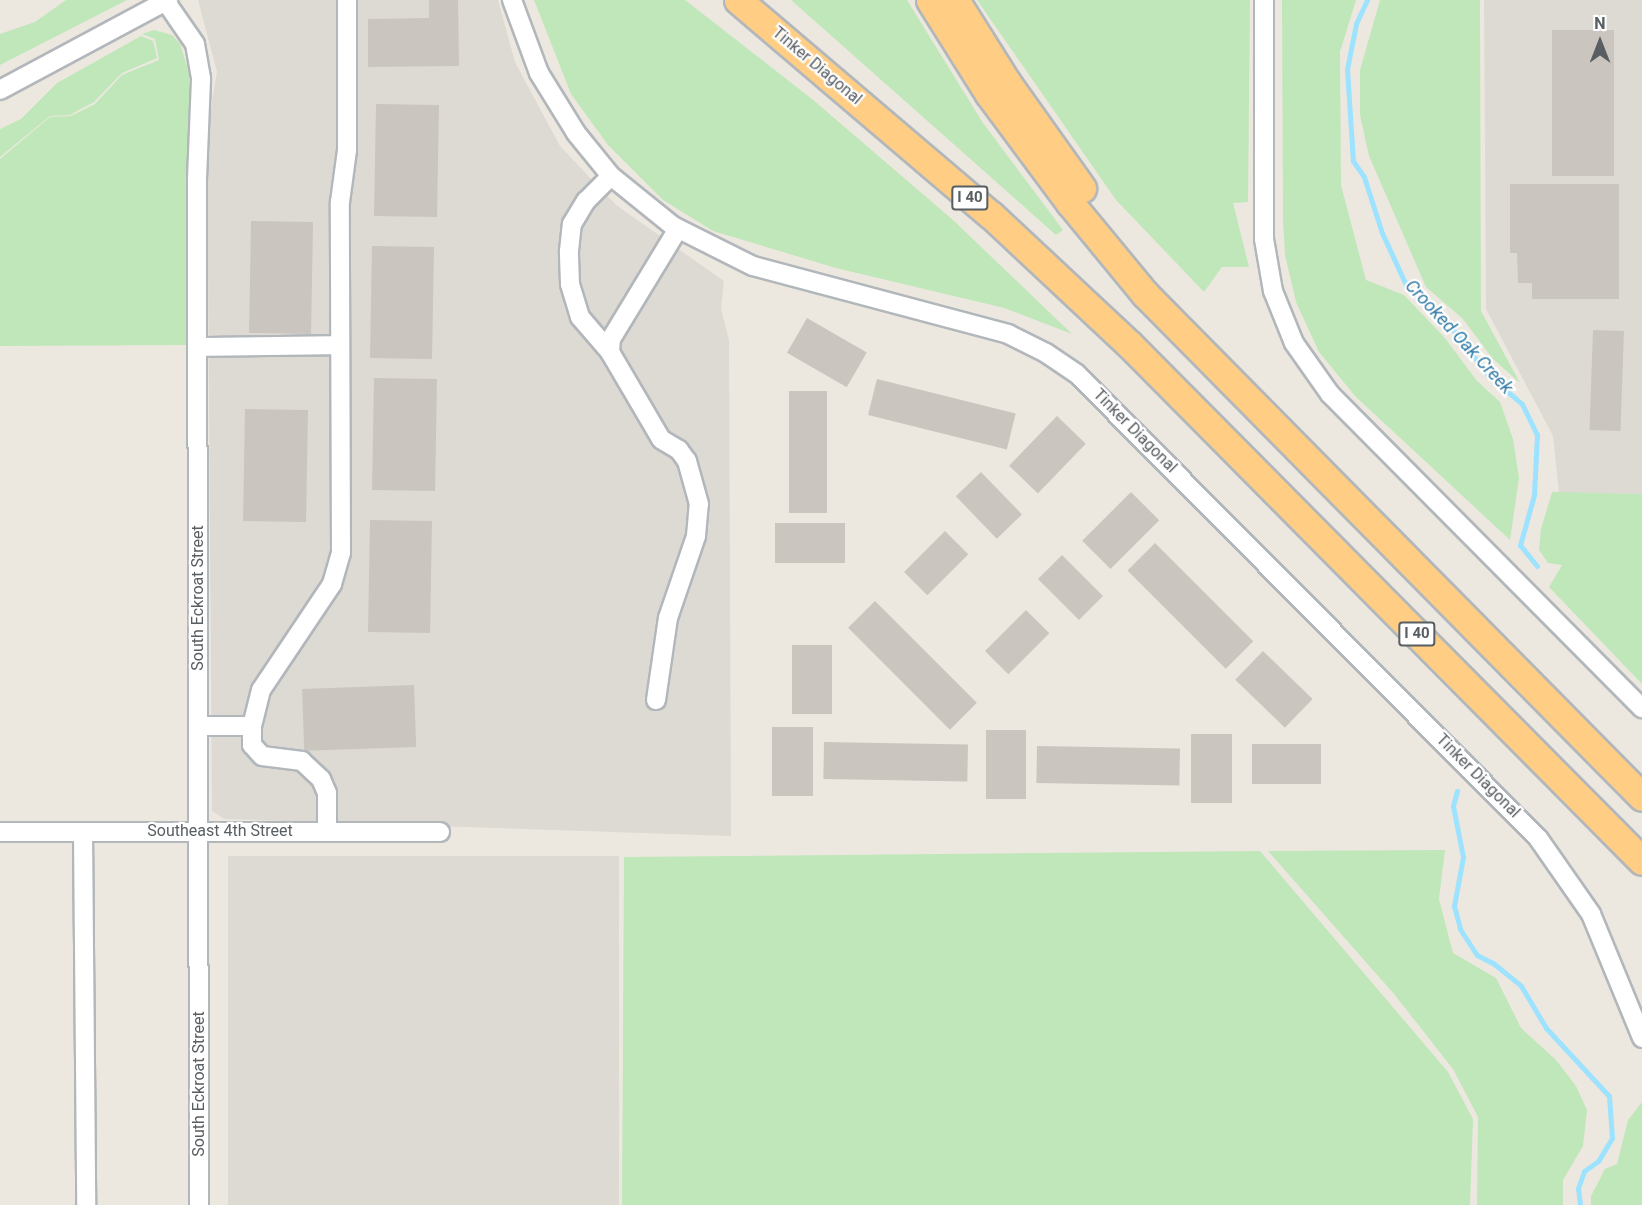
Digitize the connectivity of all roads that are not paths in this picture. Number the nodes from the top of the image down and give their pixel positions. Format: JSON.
{"nodes":[{"id":1,"x":347,"y":0,"type":"edge"},
{"id":2,"x":512,"y":0,"type":"edge"},
{"id":3,"x":738,"y":0,"type":"edge"},
{"id":4,"x":930,"y":0,"type":"edge"},
{"id":5,"x":955,"y":0,"type":"edge"},
{"id":6,"x":1264,"y":0,"type":"edge"},
{"id":7,"x":167,"y":1,"type":"edge"},
{"id":8,"x":0,"y":90,"type":"edge"},
{"id":9,"x":611,"y":176,"type":"junction"},
{"id":10,"x":678,"y":229,"type":"junction"},
{"id":11,"x":340,"y":345,"type":"junction"},
{"id":12,"x":197,"y":347,"type":"junction"},
{"id":13,"x":610,"y":352,"type":"junction"},
{"id":14,"x":1219,"y":365,"type":"junction"},
{"id":15,"x":1542,"y":696,"type":"junction"},
{"id":16,"x":656,"y":700,"type":"dead end"},
{"id":17,"x":1642,"y":708,"type":"edge"},
{"id":18,"x":198,"y":726,"type":"junction"},
{"id":19,"x":252,"y":726,"type":"junction"},
{"id":20,"x":1642,"y":785,"type":"edge"},
{"id":21,"x":1642,"y":796,"type":"edge"},
{"id":22,"x":198,"y":829,"type":"junction"},
{"id":23,"x":327,"y":831,"type":"junction"},
{"id":24,"x":0,"y":832,"type":"edge"},
{"id":25,"x":83,"y":832,"type":"junction"},
{"id":26,"x":440,"y":832,"type":"dead end"},
{"id":27,"x":1642,"y":861,"type":"edge"},
{"id":28,"x":1642,"y":1038,"type":"edge"},
{"id":29,"x":86,"y":1205,"type":"edge"},
{"id":30,"x":199,"y":1205,"type":"edge"}],
"edges":[{"from":1,"to":11,"type":"street"},
{"from":2,"to":9,"type":"street","name":"Tinker Diagonal"},
{"from":3,"to":27,"type":"highway","name":"Tinker Diagonal","number":"I 40"},
{"from":4,"to":14,"type":"highway","number":"I 40"},
{"from":5,"to":14,"type":"highway"},
{"from":6,"to":17,"type":"street"},
{"from":7,"to":8,"type":"street"},
{"from":7,"to":12,"type":"street","name":"South Eckroat Street"},
{"from":9,"to":10,"type":"street","name":"Tinker Diagonal"},
{"from":9,"to":13,"type":"street"},
{"from":10,"to":13,"type":"street"},
{"from":10,"to":28,"type":"street","name":"Tinker Diagonal"},
{"from":11,"to":12,"type":"street"},
{"from":11,"to":19,"type":"street"},
{"from":12,"to":18,"type":"street","name":"South Eckroat Street"},
{"from":13,"to":16,"type":"street"},
{"from":14,"to":15,"type":"highway","number":"I 40"},
{"from":15,"to":20,"type":"highway"},
{"from":15,"to":21,"type":"highway","number":"I 40"},
{"from":18,"to":19,"type":"street"},
{"from":18,"to":22,"type":"street","name":"South Eckroat Street"},
{"from":19,"to":23,"type":"street"},
{"from":22,"to":23,"type":"street","name":"Southeast 4th Street"},
{"from":22,"to":25,"type":"street","name":"Southeast 4th Street"},
{"from":22,"to":30,"type":"street","name":"South Eckroat Street"},
{"from":23,"to":26,"type":"street","name":"Southeast 4th Street"},
{"from":24,"to":25,"type":"street","name":"Southeast 4th Street"},
{"from":25,"to":29,"type":"street"}]}
